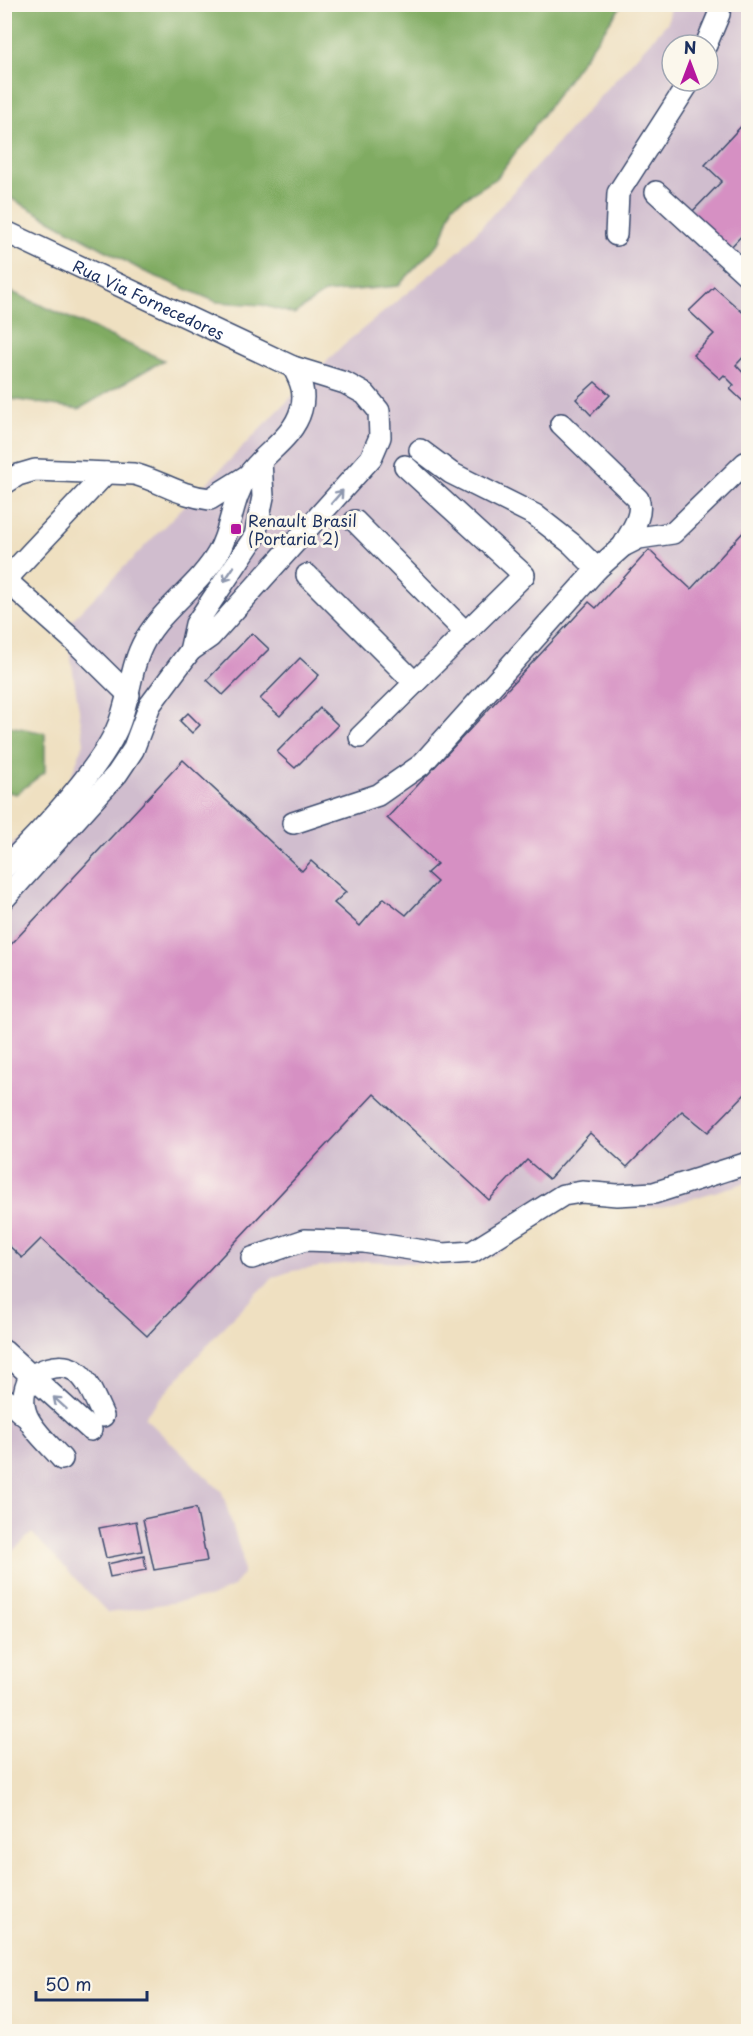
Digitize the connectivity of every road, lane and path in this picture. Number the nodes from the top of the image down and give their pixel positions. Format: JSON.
{"nodes":[{"id":1,"x":720,"y":4,"type":"edge"},
{"id":2,"x":711,"y":33,"type":"edge"},
{"id":3,"x":682,"y":93,"type":"edge"},
{"id":4,"x":656,"y":192,"type":"dead end"},
{"id":5,"x":4,"y":231,"type":"edge"},
{"id":6,"x":616,"y":235,"type":"dead end"},
{"id":7,"x":748,"y":276,"type":"edge"},
{"id":8,"x":293,"y":367,"type":"junction"},
{"id":9,"x":561,"y":424,"type":"dead end"},
{"id":10,"x":420,"y":450,"type":"dead end"},
{"id":11,"x":745,"y":463,"type":"dead end"},
{"id":12,"x":405,"y":466,"type":"dead end"},
{"id":13,"x":254,"y":469,"type":"junction"},
{"id":14,"x":106,"y":473,"type":"junction"},
{"id":15,"x":4,"y":484,"type":"edge"},
{"id":16,"x":355,"y":521,"type":"dead end"},
{"id":17,"x":623,"y":546,"type":"junction"},
{"id":18,"x":597,"y":569,"type":"junction"},
{"id":19,"x":307,"y":574,"type":"dead end"},
{"id":20,"x":465,"y":633,"type":"junction"},
{"id":21,"x":190,"y":651,"type":"junction"},
{"id":22,"x":415,"y":683,"type":"junction"},
{"id":23,"x":129,"y":694,"type":"junction"},
{"id":24,"x":360,"y":737,"type":"dead end"},
{"id":25,"x":293,"y":823,"type":"dead end"},
{"id":26,"x":4,"y":868,"type":"edge"},
{"id":27,"x":4,"y":899,"type":"edge"},
{"id":28,"x":748,"y":1163,"type":"edge"},
{"id":29,"x":252,"y":1258,"type":"dead end"},
{"id":30,"x":4,"y":1351,"type":"edge"},
{"id":31,"x":30,"y":1376,"type":"junction"},
{"id":32,"x":4,"y":1398,"type":"edge"},
{"id":33,"x":25,"y":1416,"type":"junction"},
{"id":34,"x":62,"y":1459,"type":"dead end"}],
"edges":[{"from":1,"to":2,"type":"street"},
{"from":3,"to":6,"type":"street"},
{"from":4,"to":7,"type":"street"},
{"from":5,"to":8,"type":"street","name":"Rua Via Fornecedores"},
{"from":8,"to":13,"type":"street"},
{"from":21,"to":8,"type":"street","name":"Rua Via Fornecedores","one_way":true},
{"from":9,"to":17,"type":"street"},
{"from":10,"to":18,"type":"street"},
{"from":11,"to":17,"type":"street"},
{"from":12,"to":20,"type":"street"},
{"from":13,"to":14,"type":"street"},
{"from":13,"to":21,"type":"street","one_way":true},
{"from":13,"to":23,"type":"street"},
{"from":14,"to":15,"type":"street"},
{"from":14,"to":23,"type":"street"},
{"from":16,"to":20,"type":"street"},
{"from":17,"to":18,"type":"street"},
{"from":18,"to":25,"type":"street"},
{"from":19,"to":22,"type":"street"},
{"from":20,"to":22,"type":"street"},
{"from":21,"to":27,"type":"street"},
{"from":22,"to":24,"type":"street"},
{"from":23,"to":26,"type":"street"},
{"from":28,"to":29,"type":"street"},
{"from":30,"to":31,"type":"street"},
{"from":31,"to":31,"type":"street","one_way":true},
{"from":31,"to":33,"type":"street"},
{"from":32,"to":33,"type":"street"},
{"from":33,"to":34,"type":"street"}]}
